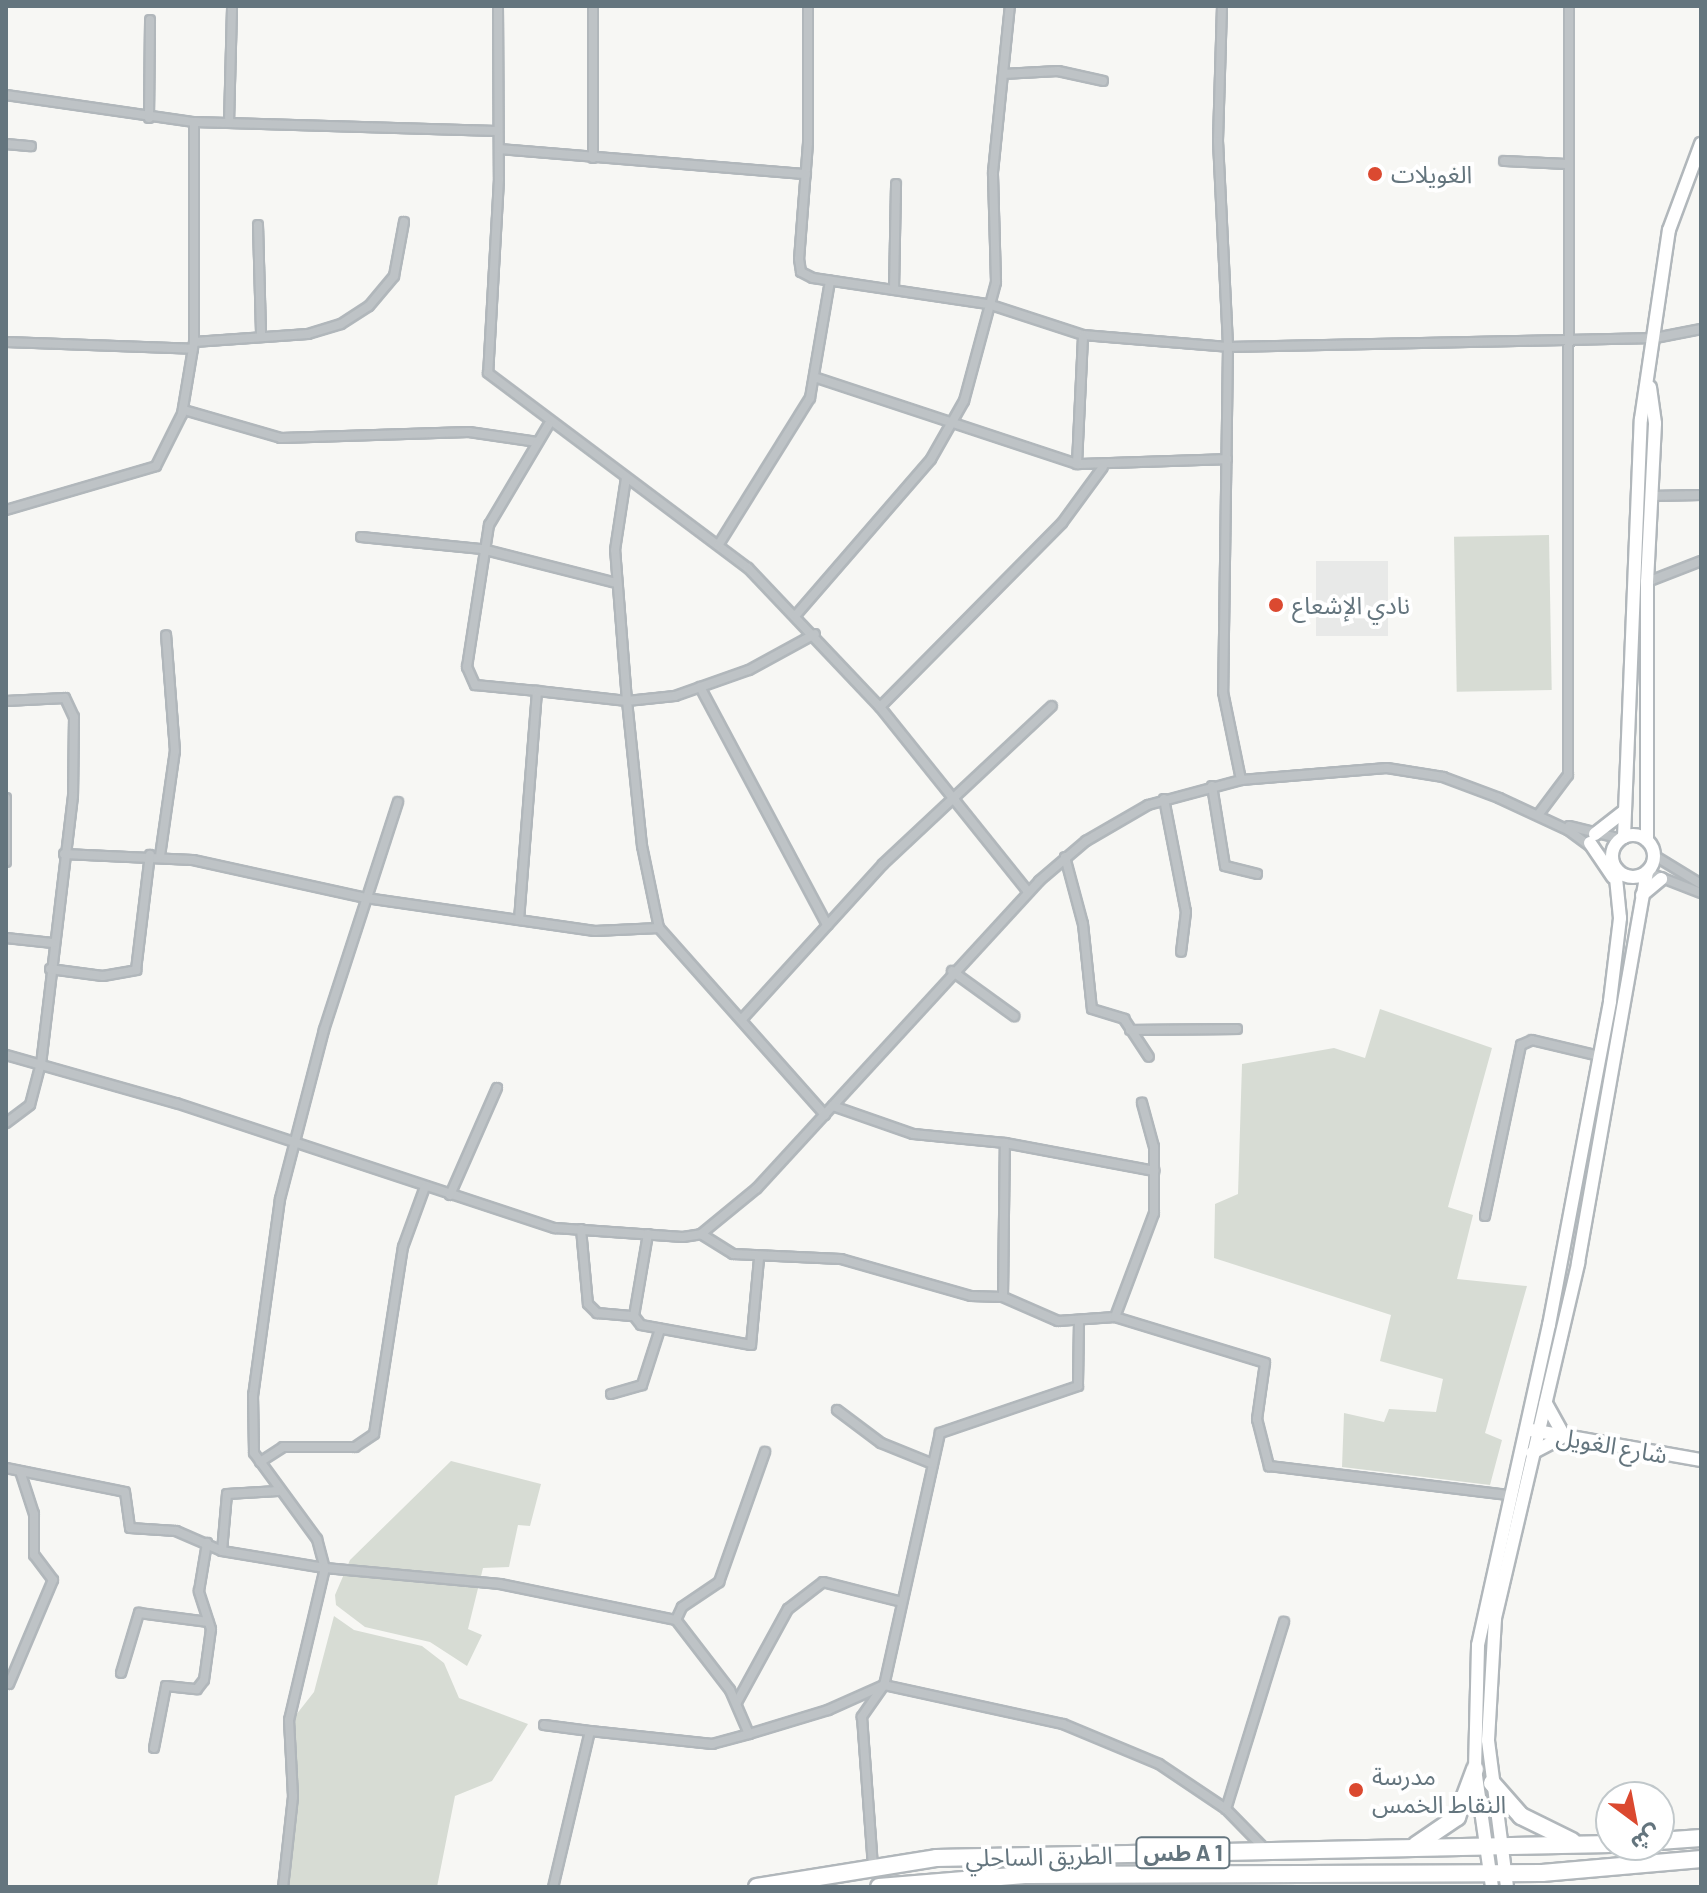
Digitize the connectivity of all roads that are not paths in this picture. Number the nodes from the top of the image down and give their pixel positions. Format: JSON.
{"nodes":[{"id":1,"x":232,"y":6,"type":"edge"},
{"id":2,"x":498,"y":6,"type":"edge"},
{"id":3,"x":593,"y":6,"type":"edge"},
{"id":4,"x":808,"y":6,"type":"edge"},
{"id":5,"x":1010,"y":6,"type":"edge"},
{"id":6,"x":1222,"y":6,"type":"edge"},
{"id":7,"x":1569,"y":6,"type":"edge"},
{"id":8,"x":150,"y":20,"type":"dead end"},
{"id":9,"x":1003,"y":74,"type":"junction"},
{"id":10,"x":1103,"y":81,"type":"dead end"},
{"id":11,"x":6,"y":95,"type":"edge"},
{"id":12,"x":149,"y":118,"type":"junction"},
{"id":13,"x":194,"y":122,"type":"junction"},
{"id":14,"x":229,"y":123,"type":"junction"},
{"id":15,"x":497,"y":131,"type":"junction"},
{"id":16,"x":6,"y":144,"type":"edge"},
{"id":17,"x":1701,"y":144,"type":"edge"},
{"id":18,"x":31,"y":146,"type":"dead end"},
{"id":19,"x":500,"y":149,"type":"junction"},
{"id":20,"x":593,"y":158,"type":"junction"},
{"id":21,"x":1504,"y":161,"type":"dead end"},
{"id":22,"x":1567,"y":164,"type":"junction"},
{"id":23,"x":806,"y":174,"type":"junction"},
{"id":24,"x":896,"y":184,"type":"dead end"},
{"id":25,"x":404,"y":222,"type":"dead end"},
{"id":26,"x":258,"y":225,"type":"dead end"},
{"id":27,"x":830,"y":281,"type":"junction"},
{"id":28,"x":894,"y":290,"type":"junction"},
{"id":29,"x":988,"y":304,"type":"junction"},
{"id":30,"x":1701,"y":329,"type":"edge"},
{"id":31,"x":261,"y":335,"type":"junction"},
{"id":32,"x":1083,"y":335,"type":"junction"},
{"id":33,"x":1573,"y":338,"type":"junction"},
{"id":34,"x":1655,"y":338,"type":"junction"},
{"id":35,"x":6,"y":342,"type":"edge"},
{"id":36,"x":193,"y":346,"type":"junction"},
{"id":37,"x":1228,"y":347,"type":"junction"},
{"id":38,"x":817,"y":378,"type":"junction"},
{"id":39,"x":1649,"y":384,"type":"junction"},
{"id":40,"x":184,"y":410,"type":"junction"},
{"id":41,"x":549,"y":424,"type":"junction"},
{"id":42,"x":954,"y":427,"type":"junction"},
{"id":43,"x":537,"y":442,"type":"junction"},
{"id":44,"x":1227,"y":459,"type":"junction"},
{"id":45,"x":1077,"y":464,"type":"junction"},
{"id":46,"x":1103,"y":467,"type":"junction"},
{"id":47,"x":626,"y":478,"type":"junction"},
{"id":48,"x":1701,"y":495,"type":"edge"},
{"id":49,"x":1650,"y":496,"type":"junction"},
{"id":50,"x":6,"y":510,"type":"edge"},
{"id":51,"x":361,"y":537,"type":"dead end"},
{"id":52,"x":719,"y":544,"type":"junction"},
{"id":53,"x":482,"y":549,"type":"junction"},
{"id":54,"x":1701,"y":561,"type":"edge"},
{"id":55,"x":1647,"y":582,"type":"junction"},
{"id":56,"x":616,"y":583,"type":"junction"},
{"id":57,"x":796,"y":615,"type":"junction"},
{"id":58,"x":815,"y":634,"type":"junction"},
{"id":59,"x":166,"y":635,"type":"dead end"},
{"id":60,"x":700,"y":687,"type":"junction"},
{"id":61,"x":537,"y":691,"type":"junction"},
{"id":62,"x":6,"y":701,"type":"edge"},
{"id":63,"x":627,"y":701,"type":"junction"},
{"id":64,"x":1052,"y":706,"type":"dead end"},
{"id":65,"x":880,"y":707,"type":"junction"},
{"id":66,"x":1241,"y":780,"type":"junction"},
{"id":67,"x":1212,"y":786,"type":"junction"},
{"id":68,"x":954,"y":794,"type":"junction"},
{"id":69,"x":6,"y":798,"type":"edge"},
{"id":70,"x":1164,"y":799,"type":"junction"},
{"id":71,"x":398,"y":802,"type":"dead end"},
{"id":72,"x":1624,"y":811,"type":"junction"},
{"id":73,"x":1538,"y":815,"type":"junction"},
{"id":74,"x":1593,"y":838,"type":"junction"},
{"id":75,"x":1623,"y":838,"type":"junction"},
{"id":76,"x":1647,"y":840,"type":"junction"},
{"id":77,"x":64,"y":854,"type":"junction"},
{"id":78,"x":150,"y":855,"type":"junction"},
{"id":79,"x":160,"y":856,"type":"junction"},
{"id":80,"x":1655,"y":856,"type":"junction"},
{"id":81,"x":1065,"y":857,"type":"junction"},
{"id":82,"x":6,"y":862,"type":"edge"},
{"id":83,"x":1614,"y":866,"type":"junction"},
{"id":84,"x":1647,"y":872,"type":"junction"},
{"id":85,"x":1257,"y":874,"type":"dead end"},
{"id":86,"x":1661,"y":879,"type":"junction"},
{"id":87,"x":1701,"y":884,"type":"edge"},
{"id":88,"x":1028,"y":892,"type":"junction"},
{"id":89,"x":1620,"y":892,"type":"junction"},
{"id":90,"x":1701,"y":893,"type":"edge"},
{"id":91,"x":366,"y":898,"type":"junction"},
{"id":92,"x":1640,"y":898,"type":"junction"},
{"id":93,"x":519,"y":920,"type":"junction"},
{"id":94,"x":827,"y":925,"type":"junction"},
{"id":95,"x":659,"y":928,"type":"junction"},
{"id":96,"x":6,"y":938,"type":"edge"},
{"id":97,"x":53,"y":943,"type":"junction"},
{"id":98,"x":1181,"y":952,"type":"dead end"},
{"id":99,"x":50,"y":969,"type":"junction"},
{"id":100,"x":952,"y":971,"type":"junction"},
{"id":101,"x":1014,"y":1016,"type":"dead end"},
{"id":102,"x":743,"y":1018,"type":"junction"},
{"id":103,"x":1237,"y":1029,"type":"dead end"},
{"id":104,"x":1130,"y":1030,"type":"junction"},
{"id":105,"x":6,"y":1055,"type":"edge"},
{"id":106,"x":1599,"y":1056,"type":"junction"},
{"id":107,"x":1149,"y":1057,"type":"dead end"},
{"id":108,"x":41,"y":1063,"type":"junction"},
{"id":109,"x":497,"y":1088,"type":"dead end"},
{"id":110,"x":1142,"y":1103,"type":"dead end"},
{"id":111,"x":833,"y":1106,"type":"junction"},
{"id":112,"x":825,"y":1115,"type":"junction"},
{"id":113,"x":6,"y":1123,"type":"edge"},
{"id":114,"x":296,"y":1142,"type":"junction"},
{"id":115,"x":1005,"y":1143,"type":"junction"},
{"id":116,"x":1154,"y":1171,"type":"junction"},
{"id":117,"x":425,"y":1187,"type":"junction"},
{"id":118,"x":450,"y":1195,"type":"junction"},
{"id":119,"x":1485,"y":1216,"type":"dead end"},
{"id":120,"x":581,"y":1229,"type":"junction"},
{"id":121,"x":648,"y":1234,"type":"junction"},
{"id":122,"x":701,"y":1234,"type":"junction"},
{"id":123,"x":759,"y":1258,"type":"junction"},
{"id":124,"x":1003,"y":1297,"type":"junction"},
{"id":125,"x":634,"y":1316,"type":"junction"},
{"id":126,"x":1115,"y":1317,"type":"junction"},
{"id":127,"x":1079,"y":1321,"type":"junction"},
{"id":128,"x":660,"y":1329,"type":"junction"},
{"id":129,"x":611,"y":1394,"type":"dead end"},
{"id":130,"x":1545,"y":1400,"type":"junction"},
{"id":131,"x":837,"y":1410,"type":"dead end"},
{"id":132,"x":1524,"y":1429,"type":"junction"},
{"id":133,"x":1538,"y":1432,"type":"junction"},
{"id":134,"x":1564,"y":1436,"type":"junction"},
{"id":135,"x":765,"y":1452,"type":"dead end"},
{"id":136,"x":1532,"y":1453,"type":"junction"},
{"id":137,"x":1701,"y":1460,"type":"edge"},
{"id":138,"x":260,"y":1462,"type":"junction"},
{"id":139,"x":933,"y":1464,"type":"junction"},
{"id":140,"x":6,"y":1468,"type":"edge"},
{"id":141,"x":20,"y":1471,"type":"junction"},
{"id":142,"x":278,"y":1491,"type":"junction"},
{"id":143,"x":1508,"y":1495,"type":"junction"},
{"id":144,"x":207,"y":1543,"type":"junction"},
{"id":145,"x":222,"y":1551,"type":"junction"},
{"id":146,"x":325,"y":1568,"type":"junction"},
{"id":147,"x":902,"y":1602,"type":"junction"},
{"id":148,"x":676,"y":1620,"type":"junction"},
{"id":149,"x":208,"y":1622,"type":"junction"},
{"id":150,"x":1284,"y":1622,"type":"dead end"},
{"id":151,"x":121,"y":1673,"type":"dead end"},
{"id":152,"x":9,"y":1684,"type":"dead end"},
{"id":153,"x":884,"y":1685,"type":"junction"},
{"id":154,"x":737,"y":1702,"type":"junction"},
{"id":155,"x":544,"y":1725,"type":"dead end"},
{"id":156,"x":590,"y":1731,"type":"junction"},
{"id":157,"x":749,"y":1734,"type":"junction"},
{"id":158,"x":154,"y":1748,"type":"dead end"},
{"id":159,"x":1475,"y":1769,"type":"junction"},
{"id":160,"x":1492,"y":1783,"type":"junction"},
{"id":161,"x":1226,"y":1809,"type":"junction"},
{"id":162,"x":1701,"y":1838,"type":"edge"},
{"id":163,"x":1675,"y":1840,"type":"edge"},
{"id":164,"x":1593,"y":1845,"type":"joint"},
{"id":165,"x":1495,"y":1848,"type":"junction"},
{"id":166,"x":1398,"y":1849,"type":"junction"},
{"id":167,"x":1267,"y":1851,"type":"junction"},
{"id":168,"x":1701,"y":1859,"type":"edge"},
{"id":169,"x":873,"y":1866,"type":"junction"},
{"id":170,"x":1588,"y":1870,"type":"junction"},
{"id":171,"x":1419,"y":1874,"type":"junction"},
{"id":172,"x":1499,"y":1880,"type":"edge"},
{"id":173,"x":941,"y":1883,"type":"edge"},
{"id":174,"x":283,"y":1887,"type":"edge"},
{"id":175,"x":553,"y":1887,"type":"edge"},
{"id":176,"x":757,"y":1887,"type":"edge"},
{"id":177,"x":879,"y":1887,"type":"edge"},
{"id":178,"x":1445,"y":1887,"type":"edge"},
{"id":179,"x":1549,"y":1887,"type":"edge"}],
"edges":[{"from":1,"to":14,"type":"street"},
{"from":2,"to":15,"type":"street"},
{"from":3,"to":20,"type":"street"},
{"from":4,"to":23,"type":"street"},
{"from":5,"to":9,"type":"street"},
{"from":6,"to":37,"type":"street"},
{"from":7,"to":22,"type":"street"},
{"from":8,"to":12,"type":"street"},
{"from":9,"to":10,"type":"street"},
{"from":9,"to":29,"type":"street"},
{"from":11,"to":12,"type":"street"},
{"from":12,"to":13,"type":"street"},
{"from":13,"to":14,"type":"street"},
{"from":13,"to":36,"type":"street"},
{"from":14,"to":15,"type":"street"},
{"from":15,"to":19,"type":"street"},
{"from":16,"to":18,"type":"street"},
{"from":17,"to":34,"type":"street"},
{"from":19,"to":20,"type":"street"},
{"from":19,"to":41,"type":"street"},
{"from":20,"to":23,"type":"street"},
{"from":21,"to":22,"type":"street"},
{"from":22,"to":33,"type":"street"},
{"from":23,"to":27,"type":"street"},
{"from":24,"to":28,"type":"street"},
{"from":25,"to":31,"type":"street"},
{"from":26,"to":31,"type":"street"},
{"from":27,"to":28,"type":"street"},
{"from":27,"to":38,"type":"street"},
{"from":28,"to":29,"type":"street"},
{"from":29,"to":32,"type":"street"},
{"from":29,"to":42,"type":"street"},
{"from":30,"to":34,"type":"street"},
{"from":31,"to":36,"type":"street"},
{"from":32,"to":37,"type":"street"},
{"from":32,"to":45,"type":"street"},
{"from":33,"to":34,"type":"street"},
{"from":33,"to":37,"type":"street"},
{"from":33,"to":73,"type":"street"},
{"from":34,"to":39,"type":"street"},
{"from":35,"to":36,"type":"street"},
{"from":36,"to":40,"type":"street"},
{"from":37,"to":44,"type":"street"},
{"from":38,"to":42,"type":"street"},
{"from":38,"to":52,"type":"street"},
{"from":39,"to":49,"type":"street"},
{"from":39,"to":72,"type":"street"},
{"from":40,"to":43,"type":"street"},
{"from":40,"to":50,"type":"street"},
{"from":41,"to":43,"type":"street"},
{"from":41,"to":47,"type":"street"},
{"from":42,"to":45,"type":"street"},
{"from":42,"to":57,"type":"street"},
{"from":43,"to":53,"type":"street"},
{"from":44,"to":46,"type":"street"},
{"from":44,"to":66,"type":"street"},
{"from":45,"to":46,"type":"street"},
{"from":46,"to":65,"type":"street"},
{"from":47,"to":52,"type":"street"},
{"from":47,"to":56,"type":"street"},
{"from":48,"to":49,"type":"street"},
{"from":49,"to":55,"type":"street"},
{"from":51,"to":53,"type":"street"},
{"from":52,"to":57,"type":"street"},
{"from":53,"to":56,"type":"street"},
{"from":53,"to":61,"type":"street"},
{"from":54,"to":55,"type":"street"},
{"from":55,"to":76,"type":"street"},
{"from":56,"to":63,"type":"street"},
{"from":57,"to":58,"type":"street"},
{"from":58,"to":60,"type":"street"},
{"from":58,"to":65,"type":"street"},
{"from":59,"to":79,"type":"street"},
{"from":60,"to":63,"type":"street"},
{"from":60,"to":94,"type":"street"},
{"from":61,"to":63,"type":"street"},
{"from":61,"to":93,"type":"street"},
{"from":62,"to":77,"type":"street"},
{"from":63,"to":95,"type":"street"},
{"from":64,"to":68,"type":"street"},
{"from":65,"to":68,"type":"street"},
{"from":66,"to":67,"type":"street"},
{"from":66,"to":73,"type":"street"},
{"from":67,"to":70,"type":"street"},
{"from":67,"to":85,"type":"street"},
{"from":68,"to":88,"type":"street"},
{"from":68,"to":94,"type":"street"},
{"from":69,"to":82,"type":"street"},
{"from":70,"to":81,"type":"street"},
{"from":70,"to":98,"type":"street"},
{"from":71,"to":91,"type":"street"},
{"from":72,"to":74,"type":"street"},
{"from":72,"to":75,"type":"street"},
{"from":73,"to":74,"type":"street"},
{"from":74,"to":75,"type":"street"},
{"from":74,"to":83,"type":"street"},
{"from":74,"to":89,"type":"street"},
{"from":75,"to":76,"type":"street"},
{"from":75,"to":83,"type":"street"},
{"from":76,"to":80,"type":"street"},
{"from":77,"to":78,"type":"street"},
{"from":77,"to":97,"type":"street"},
{"from":78,"to":79,"type":"street"},
{"from":78,"to":99,"type":"street"},
{"from":79,"to":91,"type":"street"},
{"from":80,"to":84,"type":"street"},
{"from":80,"to":87,"type":"street"},
{"from":81,"to":88,"type":"street"},
{"from":81,"to":104,"type":"street"},
{"from":83,"to":84,"type":"street"},
{"from":83,"to":89,"type":"street"},
{"from":84,"to":86,"type":"street"},
{"from":84,"to":92,"type":"street"},
{"from":86,"to":90,"type":"street"},
{"from":86,"to":92,"type":"street"},
{"from":88,"to":100,"type":"street"},
{"from":89,"to":106,"type":"street"},
{"from":91,"to":93,"type":"street"},
{"from":91,"to":114,"type":"street"},
{"from":92,"to":130,"type":"street"},
{"from":93,"to":95,"type":"street"},
{"from":94,"to":102,"type":"street"},
{"from":95,"to":102,"type":"street"},
{"from":96,"to":97,"type":"street"},
{"from":97,"to":99,"type":"street"},
{"from":99,"to":108,"type":"street"},
{"from":100,"to":101,"type":"street"},
{"from":100,"to":111,"type":"street"},
{"from":102,"to":112,"type":"street"},
{"from":103,"to":104,"type":"street"},
{"from":104,"to":107,"type":"street"},
{"from":105,"to":108,"type":"street"},
{"from":106,"to":119,"type":"street"},
{"from":106,"to":132,"type":"street"},
{"from":108,"to":113,"type":"street"},
{"from":108,"to":114,"type":"street"},
{"from":109,"to":118,"type":"street"},
{"from":110,"to":116,"type":"street"},
{"from":111,"to":112,"type":"street"},
{"from":111,"to":115,"type":"street"},
{"from":112,"to":122,"type":"street"},
{"from":114,"to":117,"type":"street"},
{"from":114,"to":138,"type":"street"},
{"from":115,"to":116,"type":"street"},
{"from":115,"to":124,"type":"street"},
{"from":116,"to":126,"type":"street"},
{"from":117,"to":118,"type":"street"},
{"from":117,"to":138,"type":"street"},
{"from":118,"to":120,"type":"street"},
{"from":120,"to":121,"type":"street"},
{"from":120,"to":125,"type":"street"},
{"from":121,"to":122,"type":"street"},
{"from":121,"to":125,"type":"street"},
{"from":122,"to":123,"type":"street"},
{"from":123,"to":124,"type":"street"},
{"from":123,"to":128,"type":"street"},
{"from":124,"to":127,"type":"street"},
{"from":125,"to":128,"type":"street"},
{"from":126,"to":127,"type":"street"},
{"from":126,"to":143,"type":"street"},
{"from":127,"to":139,"type":"street"},
{"from":128,"to":129,"type":"street"},
{"from":130,"to":133,"type":"street"},
{"from":130,"to":134,"type":"street"},
{"from":131,"to":139,"type":"street"},
{"from":132,"to":133,"type":"street","name":"شارع الغويل"},
{"from":132,"to":143,"type":"street"},
{"from":133,"to":134,"type":"street","name":"شارع الغويل"},
{"from":133,"to":136,"type":"street"},
{"from":134,"to":136,"type":"street"},
{"from":134,"to":137,"type":"street","name":"شارع الغويل"},
{"from":135,"to":148,"type":"street"},
{"from":136,"to":160,"type":"street"},
{"from":138,"to":142,"type":"street"},
{"from":139,"to":147,"type":"street"},
{"from":140,"to":141,"type":"street"},
{"from":141,"to":144,"type":"street"},
{"from":141,"to":152,"type":"street"},
{"from":142,"to":145,"type":"street"},
{"from":142,"to":146,"type":"street"},
{"from":143,"to":159,"type":"street"},
{"from":144,"to":145,"type":"street"},
{"from":144,"to":149,"type":"street"},
{"from":145,"to":146,"type":"street"},
{"from":146,"to":148,"type":"street"},
{"from":146,"to":174,"type":"street"},
{"from":147,"to":153,"type":"street"},
{"from":147,"to":154,"type":"street"},
{"from":148,"to":154,"type":"street"},
{"from":149,"to":151,"type":"street"},
{"from":149,"to":158,"type":"street"},
{"from":150,"to":161,"type":"street"},
{"from":153,"to":157,"type":"street"},
{"from":153,"to":161,"type":"street"},
{"from":153,"to":169,"type":"street"},
{"from":154,"to":157,"type":"street"},
{"from":155,"to":156,"type":"street"},
{"from":156,"to":157,"type":"street"},
{"from":156,"to":175,"type":"street"},
{"from":159,"to":165,"type":"street"},
{"from":159,"to":166,"type":"highway"},
{"from":160,"to":164,"type":"highway"},
{"from":160,"to":165,"type":"street"},
{"from":161,"to":167,"type":"street"},
{"from":162,"to":163,"type":"highway"},
{"from":164,"to":165,"type":"highway","name":"الطريق الساحلي","number":"طس A 1"},
{"from":165,"to":166,"type":"highway","name":"الطريق الساحلي","number":"طس A 1"},
{"from":165,"to":172,"type":"street"},
{"from":166,"to":167,"type":"highway","name":"الطريق الساحلي","number":"طس A 1"},
{"from":167,"to":169,"type":"highway","name":"الطريق الساحلي","number":"طس A 1"},
{"from":168,"to":170,"type":"highway","name":"الطريق الساحلي","number":"طس A 1"},
{"from":169,"to":176,"type":"highway","name":"الطريق الساحلي","number":"طس A 1"},
{"from":170,"to":172,"type":"highway","name":"الطريق الساحلي","number":"طس A 1"},
{"from":170,"to":179,"type":"highway"},
{"from":171,"to":172,"type":"highway","name":"الطريق الساحلي","number":"طس A 1"},
{"from":171,"to":173,"type":"highway","name":"الطريق الساحلي","number":"طس A 1"},
{"from":171,"to":178,"type":"highway"},
{"from":173,"to":177,"type":"highway","name":"الطريق الساحلي","number":"طس A 1"}]}
